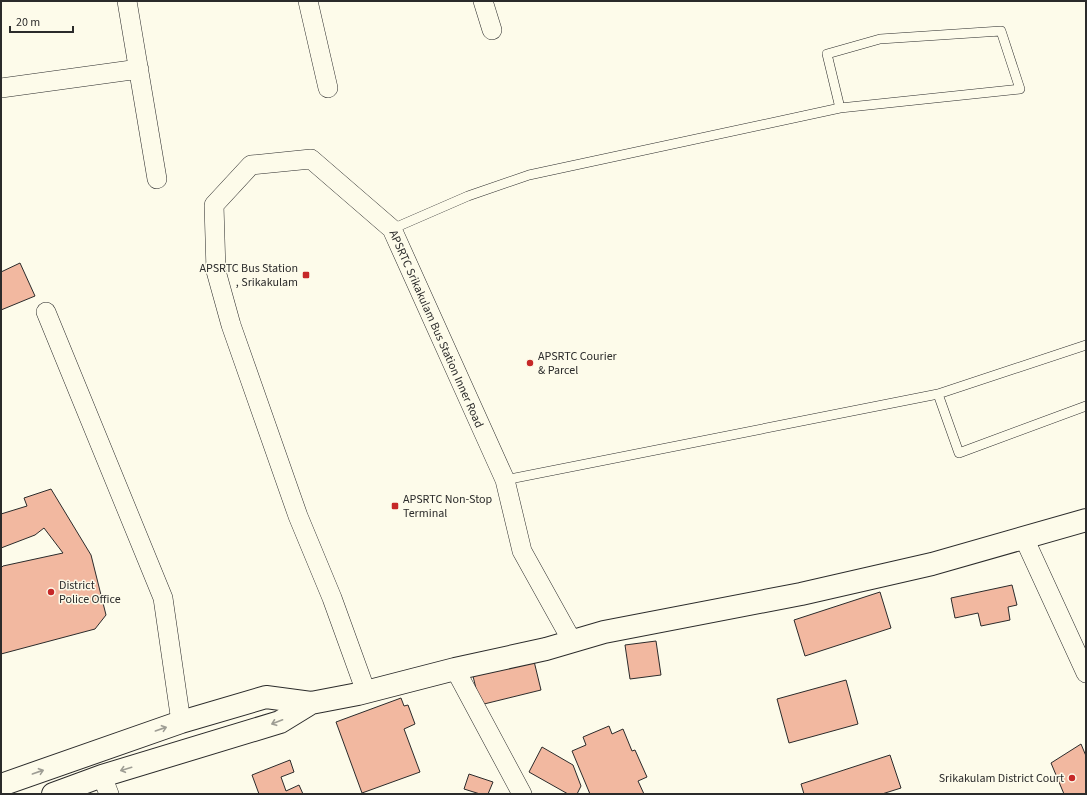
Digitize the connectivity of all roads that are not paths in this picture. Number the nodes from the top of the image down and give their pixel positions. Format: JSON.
{"nodes":[{"id":1,"x":127,"y":1,"type":"edge"},
{"id":2,"x":308,"y":1,"type":"edge"},
{"id":3,"x":483,"y":1,"type":"edge"},
{"id":4,"x":492,"y":30,"type":"dead end"},
{"id":5,"x":139,"y":69,"type":"junction"},
{"id":6,"x":1,"y":88,"type":"edge"},
{"id":7,"x":328,"y":88,"type":"dead end"},
{"id":8,"x":840,"y":108,"type":"junction"},
{"id":9,"x":157,"y":179,"type":"dead end"},
{"id":10,"x":392,"y":229,"type":"junction"},
{"id":11,"x":46,"y":312,"type":"dead end"},
{"id":12,"x":1086,"y":345,"type":"edge"},
{"id":13,"x":938,"y":394,"type":"junction"},
{"id":14,"x":1086,"y":406,"type":"edge"},
{"id":15,"x":504,"y":480,"type":"junction"},
{"id":16,"x":1086,"y":520,"type":"edge"},
{"id":17,"x":1024,"y":538,"type":"junction"},
{"id":18,"x":572,"y":641,"type":"junction"},
{"id":19,"x":455,"y":669,"type":"junction"},
{"id":20,"x":1086,"y":674,"type":"edge"},
{"id":21,"x":366,"y":692,"type":"junction"},
{"id":22,"x":310,"y":703,"type":"junction"},
{"id":23,"x":180,"y":722,"type":"junction"},
{"id":24,"x":1,"y":785,"type":"edge"},
{"id":25,"x":106,"y":785,"type":"edge"},
{"id":26,"x":53,"y":794,"type":"edge"},
{"id":27,"x":522,"y":794,"type":"edge"}],
"edges":[{"from":1,"to":5,"type":"street"},
{"from":2,"to":7,"type":"street"},
{"from":3,"to":4,"type":"street"},
{"from":5,"to":6,"type":"street"},
{"from":5,"to":9,"type":"street"},
{"from":8,"to":8,"type":"lane"},
{"from":8,"to":10,"type":"lane"},
{"from":10,"to":15,"type":"street","name":"APSRTC Srikakulam Bus Station Inner Road"},
{"from":10,"to":21,"type":"street","name":"APSRTC Srikakulam Bus Station Inner Road"},
{"from":11,"to":23,"type":"street"},
{"from":12,"to":13,"type":"lane"},
{"from":13,"to":14,"type":"lane"},
{"from":13,"to":15,"type":"lane"},
{"from":15,"to":18,"type":"street","name":"APSRTC Srikakulam Bus Station Inner Road"},
{"from":16,"to":17,"type":"main road"},
{"from":17,"to":18,"type":"main road"},
{"from":17,"to":20,"type":"street"},
{"from":18,"to":19,"type":"main road"},
{"from":19,"to":21,"type":"main road"},
{"from":19,"to":27,"type":"street"},
{"from":21,"to":22,"type":"main road"},
{"from":22,"to":23,"type":"main road"},
{"from":22,"to":25,"type":"main road","one_way":true},
{"from":24,"to":23,"type":"main road","one_way":true},
{"from":25,"to":26,"type":"main road"}]}
